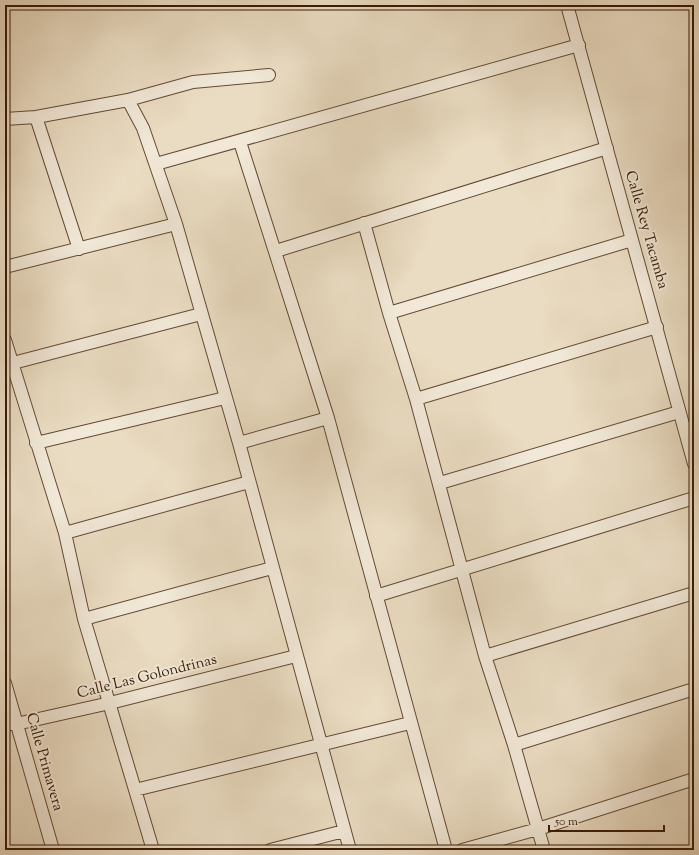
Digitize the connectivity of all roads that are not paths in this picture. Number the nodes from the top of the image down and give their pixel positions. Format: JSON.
{"nodes":[{"id":1,"x":567,"y":5,"type":"edge"},
{"id":2,"x":579,"y":45,"type":"junction"},
{"id":3,"x":269,"y":75,"type":"dead end"},
{"id":4,"x":128,"y":100,"type":"junction"},
{"id":5,"x":36,"y":117,"type":"junction"},
{"id":6,"x":5,"y":119,"type":"edge"},
{"id":7,"x":240,"y":142,"type":"junction"},
{"id":8,"x":607,"y":148,"type":"junction"},
{"id":9,"x":156,"y":164,"type":"junction"},
{"id":10,"x":364,"y":223,"type":"junction"},
{"id":11,"x":176,"y":224,"type":"junction"},
{"id":12,"x":632,"y":240,"type":"junction"},
{"id":13,"x":79,"y":249,"type":"junction"},
{"id":14,"x":276,"y":251,"type":"junction"},
{"id":15,"x":5,"y":267,"type":"edge"},
{"id":16,"x":389,"y":313,"type":"junction"},
{"id":17,"x":201,"y":314,"type":"junction"},
{"id":18,"x":657,"y":327,"type":"junction"},
{"id":19,"x":5,"y":340,"type":"edge"},
{"id":20,"x":13,"y":363,"type":"junction"},
{"id":21,"x":225,"y":398,"type":"junction"},
{"id":22,"x":416,"y":399,"type":"junction"},
{"id":23,"x":679,"y":412,"type":"junction"},
{"id":24,"x":328,"y":418,"type":"junction"},
{"id":25,"x":36,"y":443,"type":"junction"},
{"id":26,"x":239,"y":443,"type":"junction"},
{"id":27,"x":694,"y":464,"type":"edge"},
{"id":28,"x":249,"y":482,"type":"junction"},
{"id":29,"x":440,"y":483,"type":"junction"},
{"id":30,"x":694,"y":498,"type":"edge"},
{"id":31,"x":65,"y":533,"type":"junction"},
{"id":32,"x":272,"y":568,"type":"junction"},
{"id":33,"x":462,"y":570,"type":"junction"},
{"id":34,"x":694,"y":593,"type":"edge"},
{"id":35,"x":376,"y":596,"type":"junction"},
{"id":36,"x":84,"y":618,"type":"junction"},
{"id":37,"x":296,"y":656,"type":"junction"},
{"id":38,"x":485,"y":656,"type":"junction"},
{"id":39,"x":5,"y":683,"type":"edge"},
{"id":40,"x":694,"y":689,"type":"edge"},
{"id":41,"x":110,"y":704,"type":"junction"},
{"id":42,"x":410,"y":723,"type":"junction"},
{"id":43,"x":11,"y":724,"type":"edge"},
{"id":44,"x":321,"y":743,"type":"junction"},
{"id":45,"x":514,"y":745,"type":"junction"},
{"id":46,"x":694,"y":779,"type":"edge"},
{"id":47,"x":135,"y":790,"type":"junction"},
{"id":48,"x":538,"y":828,"type":"junction"},
{"id":49,"x":344,"y":831,"type":"junction"},
{"id":50,"x":53,"y":850,"type":"edge"},
{"id":51,"x":153,"y":850,"type":"edge"},
{"id":52,"x":270,"y":850,"type":"edge"},
{"id":53,"x":350,"y":850,"type":"edge"},
{"id":54,"x":446,"y":850,"type":"edge"},
{"id":55,"x":462,"y":850,"type":"edge"},
{"id":56,"x":544,"y":850,"type":"edge"}],
"edges":[{"from":1,"to":2,"type":"street","name":"Calle Rey Tacamba"},
{"from":2,"to":7,"type":"street"},
{"from":2,"to":8,"type":"street","name":"Calle Rey Tacamba"},
{"from":3,"to":4,"type":"street"},
{"from":4,"to":5,"type":"street"},
{"from":4,"to":9,"type":"street"},
{"from":5,"to":6,"type":"street"},
{"from":5,"to":13,"type":"street"},
{"from":7,"to":9,"type":"street"},
{"from":7,"to":14,"type":"street"},
{"from":8,"to":10,"type":"street"},
{"from":8,"to":12,"type":"street","name":"Calle Rey Tacamba"},
{"from":9,"to":11,"type":"street"},
{"from":10,"to":14,"type":"street"},
{"from":10,"to":16,"type":"street"},
{"from":11,"to":13,"type":"street"},
{"from":11,"to":17,"type":"street"},
{"from":12,"to":16,"type":"street"},
{"from":12,"to":18,"type":"street","name":"Calle Rey Tacamba"},
{"from":13,"to":15,"type":"street"},
{"from":14,"to":24,"type":"street"},
{"from":16,"to":22,"type":"street"},
{"from":17,"to":20,"type":"street"},
{"from":17,"to":21,"type":"street"},
{"from":18,"to":22,"type":"street"},
{"from":18,"to":23,"type":"street","name":"Calle Rey Tacamba"},
{"from":19,"to":20,"type":"street"},
{"from":20,"to":25,"type":"street"},
{"from":21,"to":25,"type":"street"},
{"from":21,"to":26,"type":"street"},
{"from":22,"to":29,"type":"street"},
{"from":23,"to":27,"type":"street","name":"Calle Rey Tacamba"},
{"from":23,"to":29,"type":"street"},
{"from":24,"to":26,"type":"street"},
{"from":24,"to":35,"type":"street"},
{"from":25,"to":31,"type":"street"},
{"from":26,"to":28,"type":"street"},
{"from":28,"to":31,"type":"street"},
{"from":28,"to":32,"type":"street"},
{"from":29,"to":33,"type":"street"},
{"from":30,"to":33,"type":"street"},
{"from":31,"to":36,"type":"street"},
{"from":32,"to":36,"type":"street"},
{"from":32,"to":37,"type":"street"},
{"from":33,"to":35,"type":"street"},
{"from":33,"to":38,"type":"street"},
{"from":34,"to":38,"type":"street"},
{"from":35,"to":42,"type":"street"},
{"from":36,"to":41,"type":"street"},
{"from":37,"to":41,"type":"street","name":"Calle Las Golondrinas"},
{"from":37,"to":44,"type":"street"},
{"from":38,"to":45,"type":"street"},
{"from":39,"to":43,"type":"street","name":"Calle Primavera"},
{"from":40,"to":45,"type":"street"},
{"from":41,"to":43,"type":"street","name":"Calle Las Golondrinas"},
{"from":41,"to":47,"type":"street"},
{"from":42,"to":44,"type":"street"},
{"from":42,"to":54,"type":"street"},
{"from":43,"to":50,"type":"street","name":"Calle Primavera"},
{"from":44,"to":47,"type":"street"},
{"from":44,"to":49,"type":"street"},
{"from":45,"to":48,"type":"street"},
{"from":46,"to":48,"type":"street"},
{"from":47,"to":51,"type":"street"},
{"from":48,"to":55,"type":"street"},
{"from":48,"to":56,"type":"street"},
{"from":49,"to":52,"type":"street"},
{"from":49,"to":53,"type":"street"}]}
